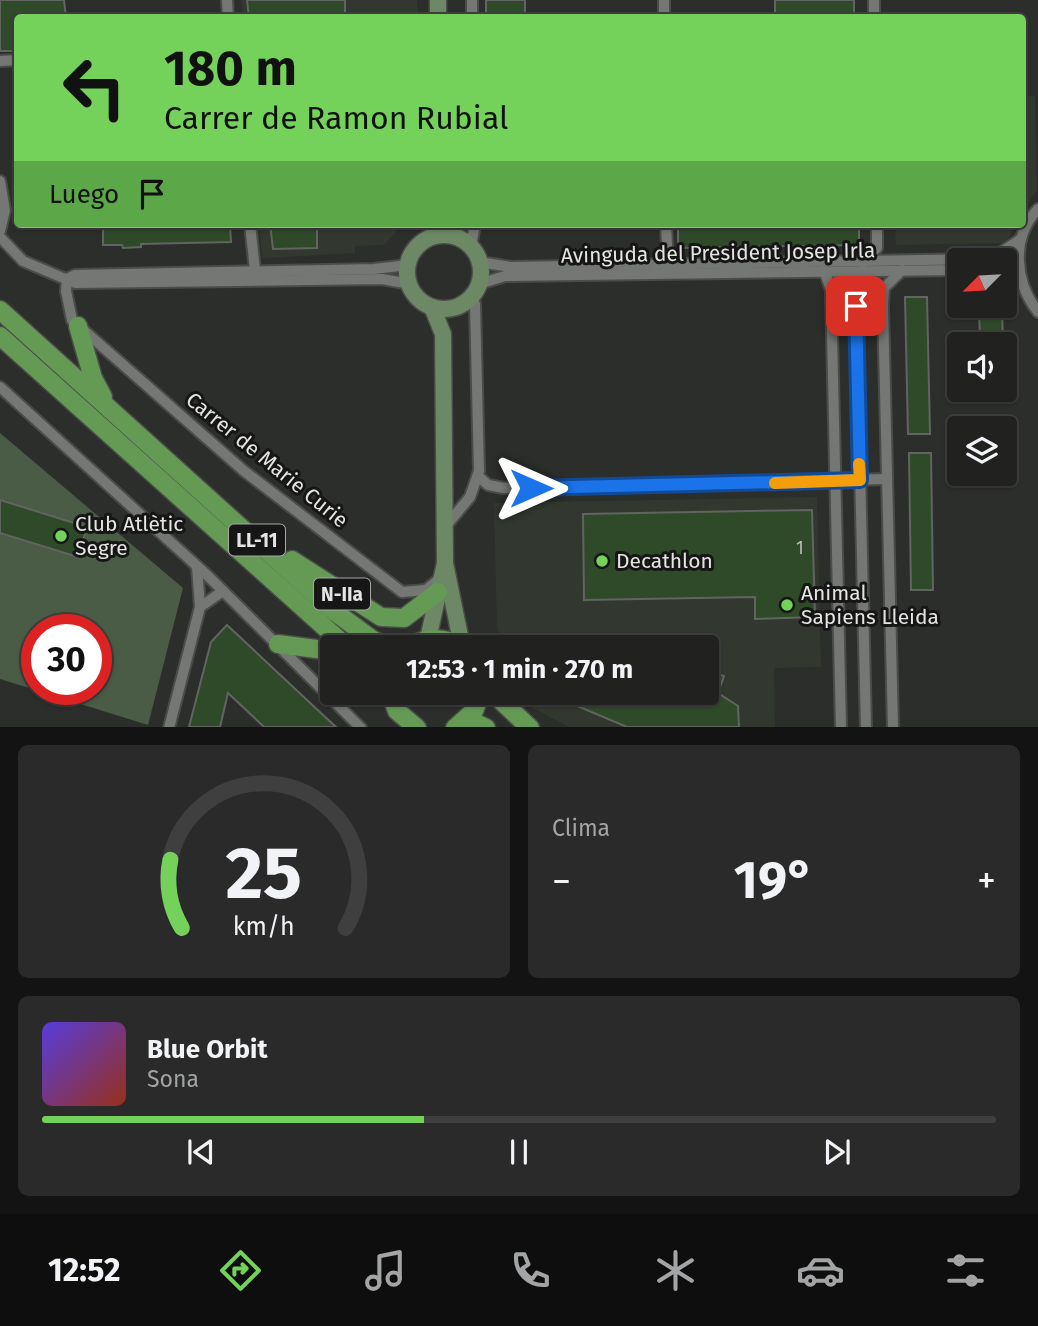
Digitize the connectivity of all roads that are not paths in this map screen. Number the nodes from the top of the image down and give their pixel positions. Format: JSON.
{"nodes":[{"id":1,"x":0,"y":181,"type":"edge"},
{"id":2,"x":1038,"y":209,"type":"edge"},
{"id":3,"x":3,"y":212,"type":"edge"},
{"id":4,"x":250,"y":228,"type":"edge"},
{"id":5,"x":474,"y":228,"type":"edge"},
{"id":6,"x":666,"y":228,"type":"edge"},
{"id":7,"x":877,"y":228,"type":"edge"},
{"id":8,"x":441,"y":230,"type":"edge"},
{"id":9,"x":0,"y":231,"type":"edge"},
{"id":10,"x":0,"y":237,"type":"edge"},
{"id":11,"x":1021,"y":239,"type":"junction"},
{"id":12,"x":471,"y":247,"type":"junction"},
{"id":13,"x":0,"y":251,"type":"edge"},
{"id":14,"x":12,"y":252,"type":"junction"},
{"id":15,"x":480,"y":262,"type":"junction"},
{"id":16,"x":668,"y":264,"type":"junction"},
{"id":17,"x":408,"y":265,"type":"junction"},
{"id":18,"x":863,"y":265,"type":"junction"},
{"id":19,"x":255,"y":270,"type":"junction"},
{"id":20,"x":824,"y":270,"type":"junction"},
{"id":21,"x":902,"y":270,"type":"junction"},
{"id":22,"x":947,"y":270,"type":"edge"},
{"id":23,"x":1019,"y":274,"type":"joint"},
{"id":24,"x":72,"y":281,"type":"junction"},
{"id":25,"x":410,"y":284,"type":"junction"},
{"id":26,"x":475,"y":290,"type":"junction"},
{"id":27,"x":432,"y":307,"type":"junction"},
{"id":28,"x":456,"y":307,"type":"junction"},
{"id":29,"x":0,"y":310,"type":"edge"},
{"id":30,"x":1038,"y":313,"type":"edge"},
{"id":31,"x":78,"y":326,"type":"junction"},
{"id":32,"x":443,"y":334,"type":"junction"},
{"id":33,"x":0,"y":336,"type":"edge"},
{"id":34,"x":0,"y":387,"type":"edge"},
{"id":35,"x":128,"y":426,"type":"junction"},
{"id":36,"x":478,"y":476,"type":"junction"},
{"id":37,"x":887,"y":479,"type":"junction"},
{"id":38,"x":860,"y":480,"type":"junction"},
{"id":39,"x":834,"y":481,"type":"junction"},
{"id":40,"x":505,"y":488,"type":"junction"},
{"id":41,"x":470,"y":497,"type":"junction"},
{"id":42,"x":445,"y":527,"type":"junction"},
{"id":43,"x":249,"y":533,"type":"junction"},
{"id":44,"x":197,"y":567,"type":"junction"},
{"id":45,"x":441,"y":578,"type":"junction"},
{"id":46,"x":223,"y":591,"type":"junction"},
{"id":47,"x":200,"y":607,"type":"junction"},
{"id":48,"x":334,"y":635,"type":"edge"},
{"id":49,"x":366,"y":635,"type":"edge"},
{"id":50,"x":429,"y":635,"type":"edge"},
{"id":51,"x":458,"y":635,"type":"edge"},
{"id":52,"x":278,"y":644,"type":"junction"},
{"id":53,"x":320,"y":649,"type":"edge"},
{"id":54,"x":397,"y":705,"type":"edge"},
{"id":55,"x":473,"y":705,"type":"edge"},
{"id":56,"x":506,"y":705,"type":"edge"},
{"id":57,"x":461,"y":723,"type":"edge"},
{"id":58,"x":408,"y":724,"type":"edge"},
{"id":59,"x":169,"y":727,"type":"edge"},
{"id":60,"x":361,"y":727,"type":"edge"},
{"id":61,"x":486,"y":727,"type":"edge"},
{"id":62,"x":530,"y":727,"type":"edge"},
{"id":63,"x":841,"y":727,"type":"edge"},
{"id":64,"x":866,"y":727,"type":"edge"},
{"id":65,"x":893,"y":727,"type":"edge"}],
"edges":[{"from":1,"to":3,"type":"street"},
{"from":2,"to":11,"type":"street"},
{"from":3,"to":9,"type":"street"},
{"from":4,"to":19,"type":"street"},
{"from":5,"to":12,"type":"street"},
{"from":6,"to":16,"type":"street"},
{"from":7,"to":18,"type":"street"},
{"from":8,"to":12,"type":"main road"},
{"from":8,"to":17,"type":"main road"},
{"from":10,"to":14,"type":"street"},
{"from":11,"to":18,"type":"street","name":"Avinguda del President Josep Irla"},
{"from":11,"to":23,"type":"street"},
{"from":12,"to":15,"type":"main road"},
{"from":13,"to":14,"type":"street"},
{"from":14,"to":24,"type":"street"},
{"from":15,"to":16,"type":"street","name":"Avinguda del President Josep Irla"},
{"from":15,"to":26,"type":"main road"},
{"from":16,"to":18,"type":"street","name":"Avinguda del President Josep Irla"},
{"from":17,"to":19,"type":"street"},
{"from":17,"to":25,"type":"main road"},
{"from":18,"to":20,"type":"street","name":"Avinguda del President Josep Irla"},
{"from":18,"to":21,"type":"street","name":"Avinguda del President Josep Irla"},
{"from":18,"to":38,"type":"street"},
{"from":19,"to":24,"type":"street"},
{"from":20,"to":26,"type":"street","name":"Avinguda del President Josep Irla"},
{"from":20,"to":39,"type":"street"},
{"from":21,"to":22,"type":"street","name":"Avinguda del President Josep Irla"},
{"from":21,"to":37,"type":"street"},
{"from":23,"to":30,"type":"street"},
{"from":24,"to":25,"type":"street"},
{"from":24,"to":31,"type":"street"},
{"from":25,"to":27,"type":"main road"},
{"from":26,"to":28,"type":"main road"},
{"from":26,"to":36,"type":"street"},
{"from":27,"to":28,"type":"main road"},
{"from":27,"to":32,"type":"main road"},
{"from":28,"to":32,"type":"main road"},
{"from":29,"to":35,"type":"main road","number":"LL-11"},
{"from":31,"to":35,"type":"main road"},
{"from":31,"to":45,"type":"street","name":"Carrer de Marie Curie"},
{"from":32,"to":42,"type":"main road"},
{"from":33,"to":48,"type":"main road","number":"LL-11"},
{"from":34,"to":44,"type":"street"},
{"from":35,"to":43,"type":"main road","number":"LL-11"},
{"from":36,"to":40,"type":"street"},
{"from":36,"to":41,"type":"street"},
{"from":37,"to":38,"type":"street"},
{"from":37,"to":65,"type":"street"},
{"from":38,"to":39,"type":"street"},
{"from":38,"to":64,"type":"street"},
{"from":39,"to":40,"type":"street"},
{"from":39,"to":63,"type":"street"},
{"from":40,"to":41,"type":"street"},
{"from":41,"to":42,"type":"street"},
{"from":42,"to":45,"type":"main road"},
{"from":43,"to":45,"type":"main road","number":"N-IIa"},
{"from":43,"to":49,"type":"main road","number":"LL-11"},
{"from":44,"to":46,"type":"street"},
{"from":44,"to":47,"type":"street"},
{"from":45,"to":50,"type":"main road"},
{"from":45,"to":51,"type":"main road"},
{"from":46,"to":47,"type":"street"},
{"from":46,"to":52,"type":"street"},
{"from":47,"to":59,"type":"street"},
{"from":52,"to":53,"type":"main road"},
{"from":52,"to":60,"type":"street"},
{"from":54,"to":58,"type":"main road"},
{"from":55,"to":57,"type":"main road"},
{"from":56,"to":62,"type":"main road"},
{"from":57,"to":61,"type":"main road"}]}
